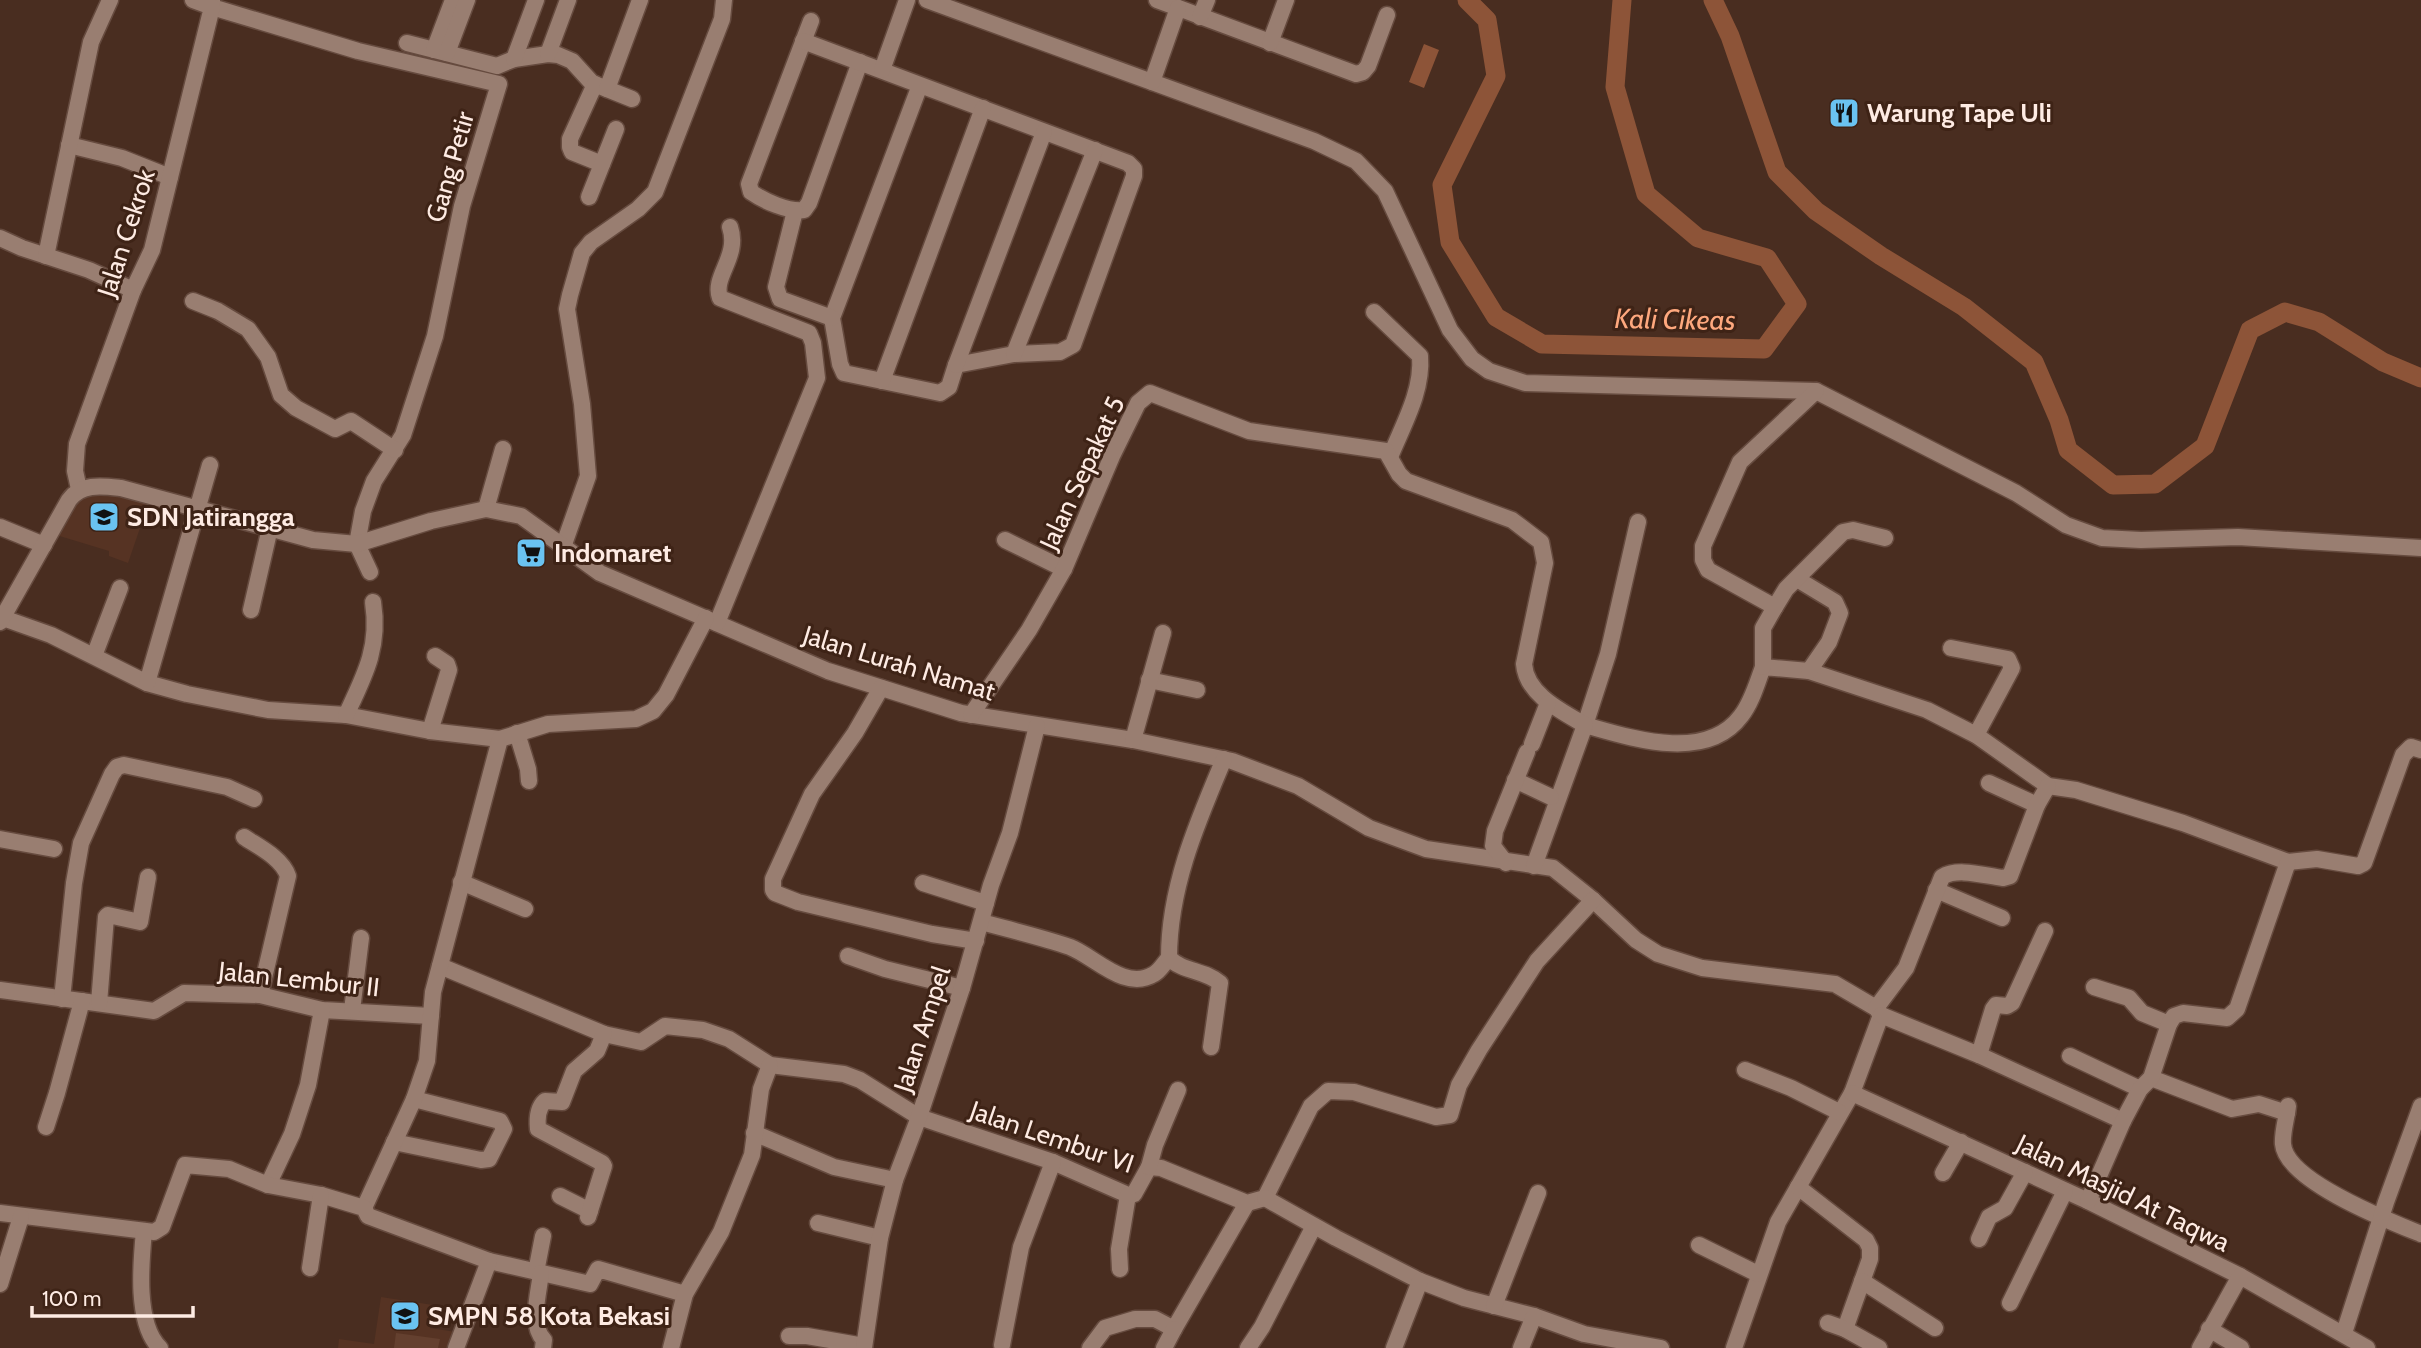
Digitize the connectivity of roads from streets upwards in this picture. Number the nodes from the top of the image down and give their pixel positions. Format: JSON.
{"nodes":[{"id":1,"x":110,"y":0,"type":"edge"},
{"id":2,"x":193,"y":0,"type":"edge"},
{"id":3,"x":453,"y":0,"type":"edge"},
{"id":4,"x":467,"y":0,"type":"edge"},
{"id":5,"x":536,"y":0,"type":"edge"},
{"id":6,"x":568,"y":0,"type":"edge"},
{"id":7,"x":640,"y":0,"type":"edge"},
{"id":8,"x":724,"y":0,"type":"edge"},
{"id":9,"x":736,"y":0,"type":"edge"},
{"id":10,"x":907,"y":0,"type":"edge"},
{"id":11,"x":927,"y":0,"type":"edge"},
{"id":12,"x":1158,"y":0,"type":"edge"},
{"id":13,"x":1207,"y":0,"type":"edge"},
{"id":14,"x":1286,"y":0,"type":"edge"},
{"id":15,"x":212,"y":3,"type":"edge"},
{"id":16,"x":1178,"y":8,"type":"junction"},
{"id":17,"x":1387,"y":15,"type":"dead end"},
{"id":18,"x":1200,"y":17,"type":"junction"},
{"id":19,"x":722,"y":19,"type":"junction"},
{"id":20,"x":811,"y":21,"type":"dead end"},
{"id":21,"x":803,"y":41,"type":"junction"},
{"id":22,"x":407,"y":43,"type":"dead end"},
{"id":23,"x":1270,"y":43,"type":"junction"},
{"id":24,"x":440,"y":51,"type":"junction"},
{"id":25,"x":548,"y":54,"type":"junction"},
{"id":26,"x":514,"y":59,"type":"junction"},
{"id":27,"x":860,"y":62,"type":"junction"},
{"id":28,"x":882,"y":70,"type":"junction"},
{"id":29,"x":1152,"y":82,"type":"junction"},
{"id":30,"x":920,"y":85,"type":"junction"},
{"id":31,"x":601,"y":87,"type":"junction"},
{"id":32,"x":632,"y":99,"type":"dead end"},
{"id":33,"x":983,"y":108,"type":"junction"},
{"id":34,"x":616,"y":129,"type":"dead end"},
{"id":35,"x":1044,"y":132,"type":"junction"},
{"id":36,"x":69,"y":145,"type":"junction"},
{"id":37,"x":1095,"y":150,"type":"junction"},
{"id":38,"x":602,"y":164,"type":"junction"},
{"id":39,"x":170,"y":177,"type":"junction"},
{"id":40,"x":589,"y":197,"type":"dead end"},
{"id":41,"x":795,"y":211,"type":"junction"},
{"id":42,"x":730,"y":227,"type":"dead end"},
{"id":43,"x":0,"y":238,"type":"edge"},
{"id":44,"x":46,"y":256,"type":"junction"},
{"id":45,"x":133,"y":290,"type":"junction"},
{"id":46,"x":193,"y":301,"type":"dead end"},
{"id":47,"x":1374,"y":312,"type":"dead end"},
{"id":48,"x":832,"y":318,"type":"junction"},
{"id":49,"x":1014,"y":354,"type":"junction"},
{"id":50,"x":956,"y":365,"type":"junction"},
{"id":51,"x":882,"y":381,"type":"junction"},
{"id":52,"x":1816,"y":391,"type":"junction"},
{"id":53,"x":503,"y":449,"type":"dead end"},
{"id":54,"x":395,"y":450,"type":"junction"},
{"id":55,"x":1390,"y":457,"type":"junction"},
{"id":56,"x":210,"y":465,"type":"dead end"},
{"id":57,"x":79,"y":489,"type":"junction"},
{"id":58,"x":196,"y":508,"type":"junction"},
{"id":59,"x":486,"y":509,"type":"junction"},
{"id":60,"x":1638,"y":522,"type":"dead end"},
{"id":61,"x":0,"y":527,"type":"edge"},
{"id":62,"x":270,"y":528,"type":"junction"},
{"id":63,"x":1885,"y":538,"type":"dead end"},
{"id":64,"x":1005,"y":540,"type":"dead end"},
{"id":65,"x":357,"y":544,"type":"junction"},
{"id":66,"x":44,"y":545,"type":"junction"},
{"id":67,"x":563,"y":547,"type":"junction"},
{"id":68,"x":2421,"y":548,"type":"edge"},
{"id":69,"x":1064,"y":569,"type":"junction"},
{"id":70,"x":370,"y":572,"type":"dead end"},
{"id":71,"x":1797,"y":579,"type":"junction"},
{"id":72,"x":120,"y":588,"type":"dead end"},
{"id":73,"x":373,"y":602,"type":"dead end"},
{"id":74,"x":1776,"y":607,"type":"junction"},
{"id":75,"x":251,"y":610,"type":"dead end"},
{"id":76,"x":2,"y":620,"type":"edge"},
{"id":77,"x":711,"y":621,"type":"junction"},
{"id":78,"x":1163,"y":634,"type":"dead end"},
{"id":79,"x":1951,"y":648,"type":"dead end"},
{"id":80,"x":94,"y":656,"type":"junction"},
{"id":81,"x":435,"y":656,"type":"dead end"},
{"id":82,"x":1763,"y":667,"type":"junction"},
{"id":83,"x":1810,"y":671,"type":"junction"},
{"id":84,"x":1149,"y":680,"type":"junction"},
{"id":85,"x":148,"y":684,"type":"junction"},
{"id":86,"x":881,"y":688,"type":"junction"},
{"id":87,"x":1197,"y":690,"type":"dead end"},
{"id":88,"x":1548,"y":703,"type":"junction"},
{"id":89,"x":346,"y":715,"type":"junction"},
{"id":90,"x":971,"y":715,"type":"junction"},
{"id":91,"x":1585,"y":725,"type":"junction"},
{"id":92,"x":1037,"y":726,"type":"junction"},
{"id":93,"x":430,"y":731,"type":"junction"},
{"id":94,"x":517,"y":733,"type":"junction"},
{"id":95,"x":1976,"y":735,"type":"junction"},
{"id":96,"x":500,"y":739,"type":"junction"},
{"id":97,"x":1133,"y":740,"type":"junction"},
{"id":98,"x":2421,"y":750,"type":"edge"},
{"id":99,"x":1224,"y":759,"type":"junction"},
{"id":100,"x":1515,"y":780,"type":"junction"},
{"id":101,"x":529,"y":781,"type":"dead end"},
{"id":102,"x":1989,"y":783,"type":"dead end"},
{"id":103,"x":2048,"y":786,"type":"junction"},
{"id":104,"x":1551,"y":797,"type":"dead end"},
{"id":105,"x":254,"y":799,"type":"dead end"},
{"id":106,"x":2037,"y":805,"type":"junction"},
{"id":107,"x":244,"y":836,"type":"dead end"},
{"id":108,"x":0,"y":839,"type":"edge"},
{"id":109,"x":54,"y":849,"type":"dead end"},
{"id":110,"x":2288,"y":862,"type":"junction"},
{"id":111,"x":1506,"y":863,"type":"junction"},
{"id":112,"x":1534,"y":866,"type":"junction"},
{"id":113,"x":148,"y":877,"type":"dead end"},
{"id":114,"x":461,"y":882,"type":"junction"},
{"id":115,"x":923,"y":883,"type":"dead end"},
{"id":116,"x":1936,"y":890,"type":"junction"},
{"id":117,"x":1593,"y":900,"type":"junction"},
{"id":118,"x":986,"y":903,"type":"junction"},
{"id":119,"x":525,"y":909,"type":"dead end"},
{"id":120,"x":2002,"y":918,"type":"dead end"},
{"id":121,"x":981,"y":922,"type":"junction"},
{"id":122,"x":2045,"y":931,"type":"dead end"},
{"id":123,"x":361,"y":939,"type":"dead end"},
{"id":124,"x":976,"y":941,"type":"junction"},
{"id":125,"x":848,"y":956,"type":"dead end"},
{"id":126,"x":1169,"y":958,"type":"junction"},
{"id":127,"x":440,"y":966,"type":"junction"},
{"id":128,"x":2094,"y":987,"type":"dead end"},
{"id":129,"x":962,"y":988,"type":"junction"},
{"id":130,"x":0,"y":990,"type":"edge"},
{"id":131,"x":260,"y":995,"type":"junction"},
{"id":132,"x":62,"y":999,"type":"junction"},
{"id":133,"x":82,"y":1001,"type":"junction"},
{"id":134,"x":99,"y":1003,"type":"junction"},
{"id":135,"x":322,"y":1010,"type":"junction"},
{"id":136,"x":352,"y":1010,"type":"junction"},
{"id":137,"x":1878,"y":1012,"type":"junction"},
{"id":138,"x":431,"y":1016,"type":"junction"},
{"id":139,"x":2169,"y":1024,"type":"junction"},
{"id":140,"x":604,"y":1034,"type":"junction"},
{"id":141,"x":1211,"y":1046,"type":"dead end"},
{"id":142,"x":1979,"y":1055,"type":"junction"},
{"id":143,"x":2070,"y":1056,"type":"dead end"},
{"id":144,"x":770,"y":1065,"type":"junction"},
{"id":145,"x":1745,"y":1070,"type":"dead end"},
{"id":146,"x":2146,"y":1084,"type":"junction"},
{"id":147,"x":1178,"y":1090,"type":"dead end"},
{"id":148,"x":1853,"y":1093,"type":"junction"},
{"id":149,"x":414,"y":1099,"type":"junction"},
{"id":150,"x":2421,"y":1106,"type":"edge"},
{"id":151,"x":1839,"y":1112,"type":"junction"},
{"id":152,"x":919,"y":1117,"type":"junction"},
{"id":153,"x":2123,"y":1121,"type":"junction"},
{"id":154,"x":46,"y":1127,"type":"dead end"},
{"id":155,"x":754,"y":1133,"type":"junction"},
{"id":156,"x":1961,"y":1142,"type":"junction"},
{"id":157,"x":394,"y":1143,"type":"junction"},
{"id":158,"x":1053,"y":1162,"type":"junction"},
{"id":159,"x":1149,"y":1167,"type":"junction"},
{"id":160,"x":2025,"y":1172,"type":"junction"},
{"id":161,"x":1943,"y":1173,"type":"dead end"},
{"id":162,"x":895,"y":1180,"type":"junction"},
{"id":163,"x":268,"y":1185,"type":"junction"},
{"id":164,"x":1798,"y":1187,"type":"junction"},
{"id":165,"x":2065,"y":1191,"type":"junction"},
{"id":166,"x":1538,"y":1193,"type":"dead end"},
{"id":167,"x":321,"y":1195,"type":"junction"},
{"id":168,"x":1128,"y":1195,"type":"junction"},
{"id":169,"x":560,"y":1196,"type":"dead end"},
{"id":170,"x":1265,"y":1198,"type":"junction"},
{"id":171,"x":2088,"y":1201,"type":"junction"},
{"id":172,"x":1247,"y":1203,"type":"junction"},
{"id":173,"x":363,"y":1208,"type":"junction"},
{"id":174,"x":0,"y":1213,"type":"edge"},
{"id":175,"x":21,"y":1217,"type":"junction"},
{"id":176,"x":2381,"y":1217,"type":"junction"},
{"id":177,"x":818,"y":1223,"type":"dead end"},
{"id":178,"x":1314,"y":1226,"type":"junction"},
{"id":179,"x":144,"y":1231,"type":"junction"},
{"id":180,"x":2421,"y":1234,"type":"edge"},
{"id":181,"x":543,"y":1237,"type":"dead end"},
{"id":182,"x":880,"y":1238,"type":"junction"},
{"id":183,"x":1979,"y":1239,"type":"dead end"},
{"id":184,"x":1699,"y":1245,"type":"dead end"},
{"id":185,"x":489,"y":1261,"type":"junction"},
{"id":186,"x":310,"y":1268,"type":"dead end"},
{"id":187,"x":1120,"y":1269,"type":"dead end"},
{"id":188,"x":539,"y":1272,"type":"junction"},
{"id":189,"x":1758,"y":1274,"type":"junction"},
{"id":190,"x":2240,"y":1276,"type":"junction"},
{"id":191,"x":1862,"y":1281,"type":"junction"},
{"id":192,"x":1420,"y":1282,"type":"junction"},
{"id":193,"x":0,"y":1284,"type":"edge"},
{"id":194,"x":685,"y":1294,"type":"junction"},
{"id":195,"x":2010,"y":1303,"type":"dead end"},
{"id":196,"x":1494,"y":1306,"type":"junction"},
{"id":197,"x":1534,"y":1316,"type":"junction"},
{"id":198,"x":1828,"y":1323,"type":"dead end"},
{"id":199,"x":1935,"y":1328,"type":"dead end"},
{"id":200,"x":1174,"y":1329,"type":"junction"},
{"id":201,"x":1845,"y":1329,"type":"junction"},
{"id":202,"x":2210,"y":1329,"type":"junction"},
{"id":203,"x":2344,"y":1333,"type":"junction"},
{"id":204,"x":789,"y":1336,"type":"dead end"},
{"id":205,"x":1002,"y":1345,"type":"dead end"},
{"id":206,"x":864,"y":1347,"type":"edge"},
{"id":207,"x":160,"y":1348,"type":"edge"},
{"id":208,"x":456,"y":1348,"type":"edge"},
{"id":209,"x":543,"y":1348,"type":"edge"},
{"id":210,"x":671,"y":1348,"type":"edge"},
{"id":211,"x":1090,"y":1348,"type":"edge"},
{"id":212,"x":1164,"y":1348,"type":"edge"},
{"id":213,"x":1248,"y":1348,"type":"edge"},
{"id":214,"x":1394,"y":1348,"type":"edge"},
{"id":215,"x":1521,"y":1348,"type":"edge"},
{"id":216,"x":1661,"y":1348,"type":"edge"},
{"id":217,"x":1734,"y":1348,"type":"edge"},
{"id":218,"x":1879,"y":1348,"type":"edge"},
{"id":219,"x":2200,"y":1348,"type":"edge"},
{"id":220,"x":2241,"y":1348,"type":"edge"},
{"id":221,"x":2367,"y":1348,"type":"edge"}],
"edges":[{"from":1,"to":36,"type":"street"},
{"from":2,"to":15,"type":"street"},
{"from":3,"to":24,"type":"street"},
{"from":4,"to":24,"type":"street"},
{"from":5,"to":26,"type":"street"},
{"from":6,"to":25,"type":"street"},
{"from":7,"to":31,"type":"street"},
{"from":8,"to":19,"type":"street"},
{"from":9,"to":19,"type":"street"},
{"from":10,"to":28,"type":"street"},
{"from":11,"to":29,"type":"street"},
{"from":12,"to":16,"type":"street"},
{"from":13,"to":18,"type":"street"},
{"from":14,"to":23,"type":"street"},
{"from":15,"to":39,"type":"street","name":"Jalan Cekrok"},
{"from":15,"to":54,"type":"street","name":"Gang Petir"},
{"from":16,"to":18,"type":"street"},
{"from":16,"to":29,"type":"street"},
{"from":17,"to":23,"type":"street"},
{"from":18,"to":23,"type":"street"},
{"from":19,"to":67,"type":"street"},
{"from":20,"to":21,"type":"street"},
{"from":21,"to":27,"type":"street"},
{"from":21,"to":41,"type":"street"},
{"from":22,"to":24,"type":"street"},
{"from":24,"to":26,"type":"street"},
{"from":25,"to":26,"type":"street"},
{"from":25,"to":31,"type":"street"},
{"from":27,"to":28,"type":"street"},
{"from":27,"to":41,"type":"street"},
{"from":28,"to":30,"type":"street"},
{"from":29,"to":52,"type":"street"},
{"from":30,"to":33,"type":"street"},
{"from":30,"to":48,"type":"street"},
{"from":31,"to":32,"type":"street"},
{"from":31,"to":38,"type":"street"},
{"from":33,"to":35,"type":"street"},
{"from":33,"to":51,"type":"street"},
{"from":34,"to":38,"type":"street"},
{"from":35,"to":37,"type":"street"},
{"from":35,"to":50,"type":"street"},
{"from":36,"to":39,"type":"street"},
{"from":36,"to":44,"type":"street"},
{"from":37,"to":49,"type":"street"},
{"from":37,"to":49,"type":"street"},
{"from":38,"to":40,"type":"street"},
{"from":39,"to":45,"type":"street","name":"Jalan Cekrok"},
{"from":41,"to":48,"type":"street"},
{"from":42,"to":77,"type":"street"},
{"from":43,"to":44,"type":"street"},
{"from":44,"to":45,"type":"street"},
{"from":45,"to":57,"type":"street","name":"Jalan Cekrok"},
{"from":46,"to":54,"type":"street"},
{"from":47,"to":55,"type":"street"},
{"from":48,"to":51,"type":"street"},
{"from":49,"to":50,"type":"street"},
{"from":50,"to":51,"type":"street"},
{"from":52,"to":68,"type":"street"},
{"from":52,"to":74,"type":"street"},
{"from":53,"to":59,"type":"street"},
{"from":54,"to":65,"type":"street","name":"Gang Petir"},
{"from":55,"to":69,"type":"street","name":"Jalan Sepakat 5"},
{"from":55,"to":88,"type":"street"},
{"from":56,"to":58,"type":"street"},
{"from":57,"to":58,"type":"street","name":"Jalan Lurah Namat"},
{"from":57,"to":66,"type":"street"},
{"from":58,"to":62,"type":"street","name":"Jalan Lurah Namat"},
{"from":58,"to":85,"type":"street"},
{"from":59,"to":65,"type":"street","name":"Jalan Lurah Namat"},
{"from":59,"to":67,"type":"street","name":"Jalan Lurah Namat"},
{"from":60,"to":91,"type":"street"},
{"from":61,"to":66,"type":"street"},
{"from":62,"to":65,"type":"street","name":"Jalan Lurah Namat"},
{"from":62,"to":75,"type":"street"},
{"from":63,"to":71,"type":"street"},
{"from":64,"to":69,"type":"street"},
{"from":65,"to":70,"type":"street"},
{"from":66,"to":76,"type":"street"},
{"from":67,"to":77,"type":"street","name":"Jalan Lurah Namat"},
{"from":69,"to":90,"type":"street","name":"Jalan Sepakat 5"},
{"from":71,"to":74,"type":"street"},
{"from":71,"to":83,"type":"street"},
{"from":72,"to":80,"type":"street"},
{"from":73,"to":89,"type":"street"},
{"from":74,"to":82,"type":"street"},
{"from":76,"to":80,"type":"street"},
{"from":77,"to":86,"type":"street","name":"Jalan Lurah Namat"},
{"from":77,"to":94,"type":"street"},
{"from":78,"to":84,"type":"street"},
{"from":79,"to":95,"type":"street"},
{"from":80,"to":85,"type":"street"},
{"from":81,"to":93,"type":"street"},
{"from":82,"to":83,"type":"street"},
{"from":82,"to":91,"type":"street"},
{"from":83,"to":95,"type":"street"},
{"from":84,"to":87,"type":"street"},
{"from":84,"to":97,"type":"street"},
{"from":85,"to":89,"type":"street"},
{"from":86,"to":90,"type":"street","name":"Jalan Lurah Namat"},
{"from":86,"to":124,"type":"street"},
{"from":88,"to":91,"type":"street"},
{"from":88,"to":100,"type":"street"},
{"from":89,"to":93,"type":"street"},
{"from":90,"to":92,"type":"street","name":"Jalan Lurah Namat"},
{"from":91,"to":112,"type":"street"},
{"from":92,"to":97,"type":"street","name":"Jalan Lurah Namat"},
{"from":92,"to":118,"type":"street","name":"Jalan Ampel"},
{"from":93,"to":96,"type":"street"},
{"from":94,"to":96,"type":"street"},
{"from":94,"to":101,"type":"street"},
{"from":95,"to":103,"type":"street"},
{"from":96,"to":114,"type":"street"},
{"from":97,"to":99,"type":"street","name":"Jalan Lurah Namat"},
{"from":98,"to":110,"type":"street"},
{"from":99,"to":111,"type":"street","name":"Jalan Lurah Namat"},
{"from":99,"to":126,"type":"street"},
{"from":100,"to":104,"type":"street"},
{"from":100,"to":111,"type":"street"},
{"from":102,"to":106,"type":"street"},
{"from":103,"to":106,"type":"street"},
{"from":103,"to":110,"type":"street"},
{"from":105,"to":132,"type":"street"},
{"from":106,"to":116,"type":"street"},
{"from":107,"to":131,"type":"street"},
{"from":108,"to":109,"type":"street"},
{"from":110,"to":139,"type":"street"},
{"from":111,"to":112,"type":"street","name":"Jalan Lurah Namat"},
{"from":112,"to":117,"type":"street","name":"Jalan Lurah Namat"},
{"from":113,"to":134,"type":"street"},
{"from":114,"to":119,"type":"street"},
{"from":114,"to":127,"type":"street"},
{"from":115,"to":118,"type":"street"},
{"from":116,"to":120,"type":"street"},
{"from":116,"to":137,"type":"street"},
{"from":117,"to":137,"type":"street","name":"Jalan Lurah Namat"},
{"from":117,"to":170,"type":"street"},
{"from":118,"to":121,"type":"street","name":"Jalan Ampel"},
{"from":121,"to":124,"type":"street","name":"Jalan Ampel"},
{"from":121,"to":126,"type":"street"},
{"from":122,"to":142,"type":"street"},
{"from":123,"to":136,"type":"street"},
{"from":124,"to":129,"type":"street","name":"Jalan Ampel"},
{"from":125,"to":129,"type":"street"},
{"from":126,"to":141,"type":"street"},
{"from":127,"to":138,"type":"street"},
{"from":127,"to":140,"type":"street"},
{"from":128,"to":139,"type":"street"},
{"from":129,"to":152,"type":"street","name":"Jalan Ampel"},
{"from":130,"to":132,"type":"street","name":"Jalan Lembur II"},
{"from":131,"to":134,"type":"street","name":"Jalan Lembur II"},
{"from":131,"to":135,"type":"street","name":"Jalan Lembur II"},
{"from":132,"to":133,"type":"street","name":"Jalan Lembur II"},
{"from":133,"to":134,"type":"street","name":"Jalan Lembur II"},
{"from":133,"to":154,"type":"street"},
{"from":135,"to":136,"type":"street","name":"Jalan Lembur II"},
{"from":135,"to":163,"type":"street"},
{"from":136,"to":138,"type":"street","name":"Jalan Lembur II"},
{"from":137,"to":142,"type":"street","name":"Jalan Lurah Namat"},
{"from":137,"to":148,"type":"street"},
{"from":138,"to":149,"type":"street"},
{"from":139,"to":146,"type":"street"},
{"from":140,"to":144,"type":"street"},
{"from":140,"to":169,"type":"street"},
{"from":142,"to":153,"type":"street","name":"Jalan Lurah Namat"},
{"from":143,"to":146,"type":"street"},
{"from":144,"to":152,"type":"street","name":"Jalan Lembur VI"},
{"from":144,"to":155,"type":"street"},
{"from":145,"to":151,"type":"street"},
{"from":146,"to":153,"type":"street"},
{"from":146,"to":176,"type":"street"},
{"from":147,"to":159,"type":"street"},
{"from":148,"to":151,"type":"street"},
{"from":148,"to":156,"type":"street","name":"Jalan Masjid At Taqwa"},
{"from":149,"to":157,"type":"street"},
{"from":149,"to":157,"type":"street"},
{"from":150,"to":176,"type":"street"},
{"from":151,"to":164,"type":"street"},
{"from":152,"to":158,"type":"street","name":"Jalan Lembur VI"},
{"from":152,"to":162,"type":"street","name":"Jalan Ampel"},
{"from":153,"to":171,"type":"street"},
{"from":155,"to":162,"type":"street"},
{"from":155,"to":194,"type":"street"},
{"from":156,"to":160,"type":"street","name":"Jalan Masjid At Taqwa"},
{"from":156,"to":161,"type":"street"},
{"from":157,"to":173,"type":"street"},
{"from":158,"to":168,"type":"street","name":"Jalan Lembur VI"},
{"from":158,"to":205,"type":"street"},
{"from":159,"to":168,"type":"street","name":"Jalan Lembur VI"},
{"from":159,"to":172,"type":"street","name":"Jalan Lembur VI"},
{"from":160,"to":165,"type":"street","name":"Jalan Masjid At Taqwa"},
{"from":160,"to":183,"type":"street"},
{"from":162,"to":182,"type":"street","name":"Jalan Ampel"},
{"from":163,"to":167,"type":"street"},
{"from":163,"to":179,"type":"street"},
{"from":164,"to":189,"type":"street"},
{"from":164,"to":191,"type":"street"},
{"from":165,"to":171,"type":"street","name":"Jalan Masjid At Taqwa"},
{"from":165,"to":195,"type":"street"},
{"from":166,"to":196,"type":"street"},
{"from":167,"to":173,"type":"street"},
{"from":167,"to":186,"type":"street"},
{"from":168,"to":187,"type":"street"},
{"from":170,"to":172,"type":"street"},
{"from":170,"to":178,"type":"street"},
{"from":171,"to":190,"type":"street","name":"Jalan Masjid At Taqwa"},
{"from":172,"to":200,"type":"street"},
{"from":173,"to":185,"type":"street"},
{"from":174,"to":175,"type":"street"},
{"from":175,"to":179,"type":"street"},
{"from":175,"to":193,"type":"street"},
{"from":176,"to":180,"type":"street"},
{"from":176,"to":203,"type":"street"},
{"from":177,"to":182,"type":"street"},
{"from":178,"to":192,"type":"street"},
{"from":178,"to":213,"type":"street"},
{"from":179,"to":207,"type":"street"},
{"from":181,"to":188,"type":"street"},
{"from":182,"to":206,"type":"street","name":"Jalan Ampel"},
{"from":184,"to":189,"type":"street"},
{"from":185,"to":188,"type":"street"},
{"from":185,"to":208,"type":"street"},
{"from":188,"to":194,"type":"street"},
{"from":188,"to":209,"type":"street"},
{"from":189,"to":217,"type":"street"},
{"from":190,"to":202,"type":"street"},
{"from":190,"to":203,"type":"street","name":"Jalan Masjid At Taqwa"},
{"from":191,"to":199,"type":"street"},
{"from":191,"to":201,"type":"street"},
{"from":192,"to":196,"type":"street"},
{"from":192,"to":214,"type":"street"},
{"from":194,"to":210,"type":"street"},
{"from":196,"to":197,"type":"street"},
{"from":197,"to":215,"type":"street"},
{"from":197,"to":216,"type":"street"},
{"from":198,"to":201,"type":"street"},
{"from":200,"to":211,"type":"street"},
{"from":200,"to":212,"type":"street"},
{"from":201,"to":218,"type":"street"},
{"from":202,"to":219,"type":"street"},
{"from":202,"to":220,"type":"street"},
{"from":203,"to":221,"type":"street","name":"Jalan Masjid At Taqwa"},
{"from":204,"to":206,"type":"street"}]}
